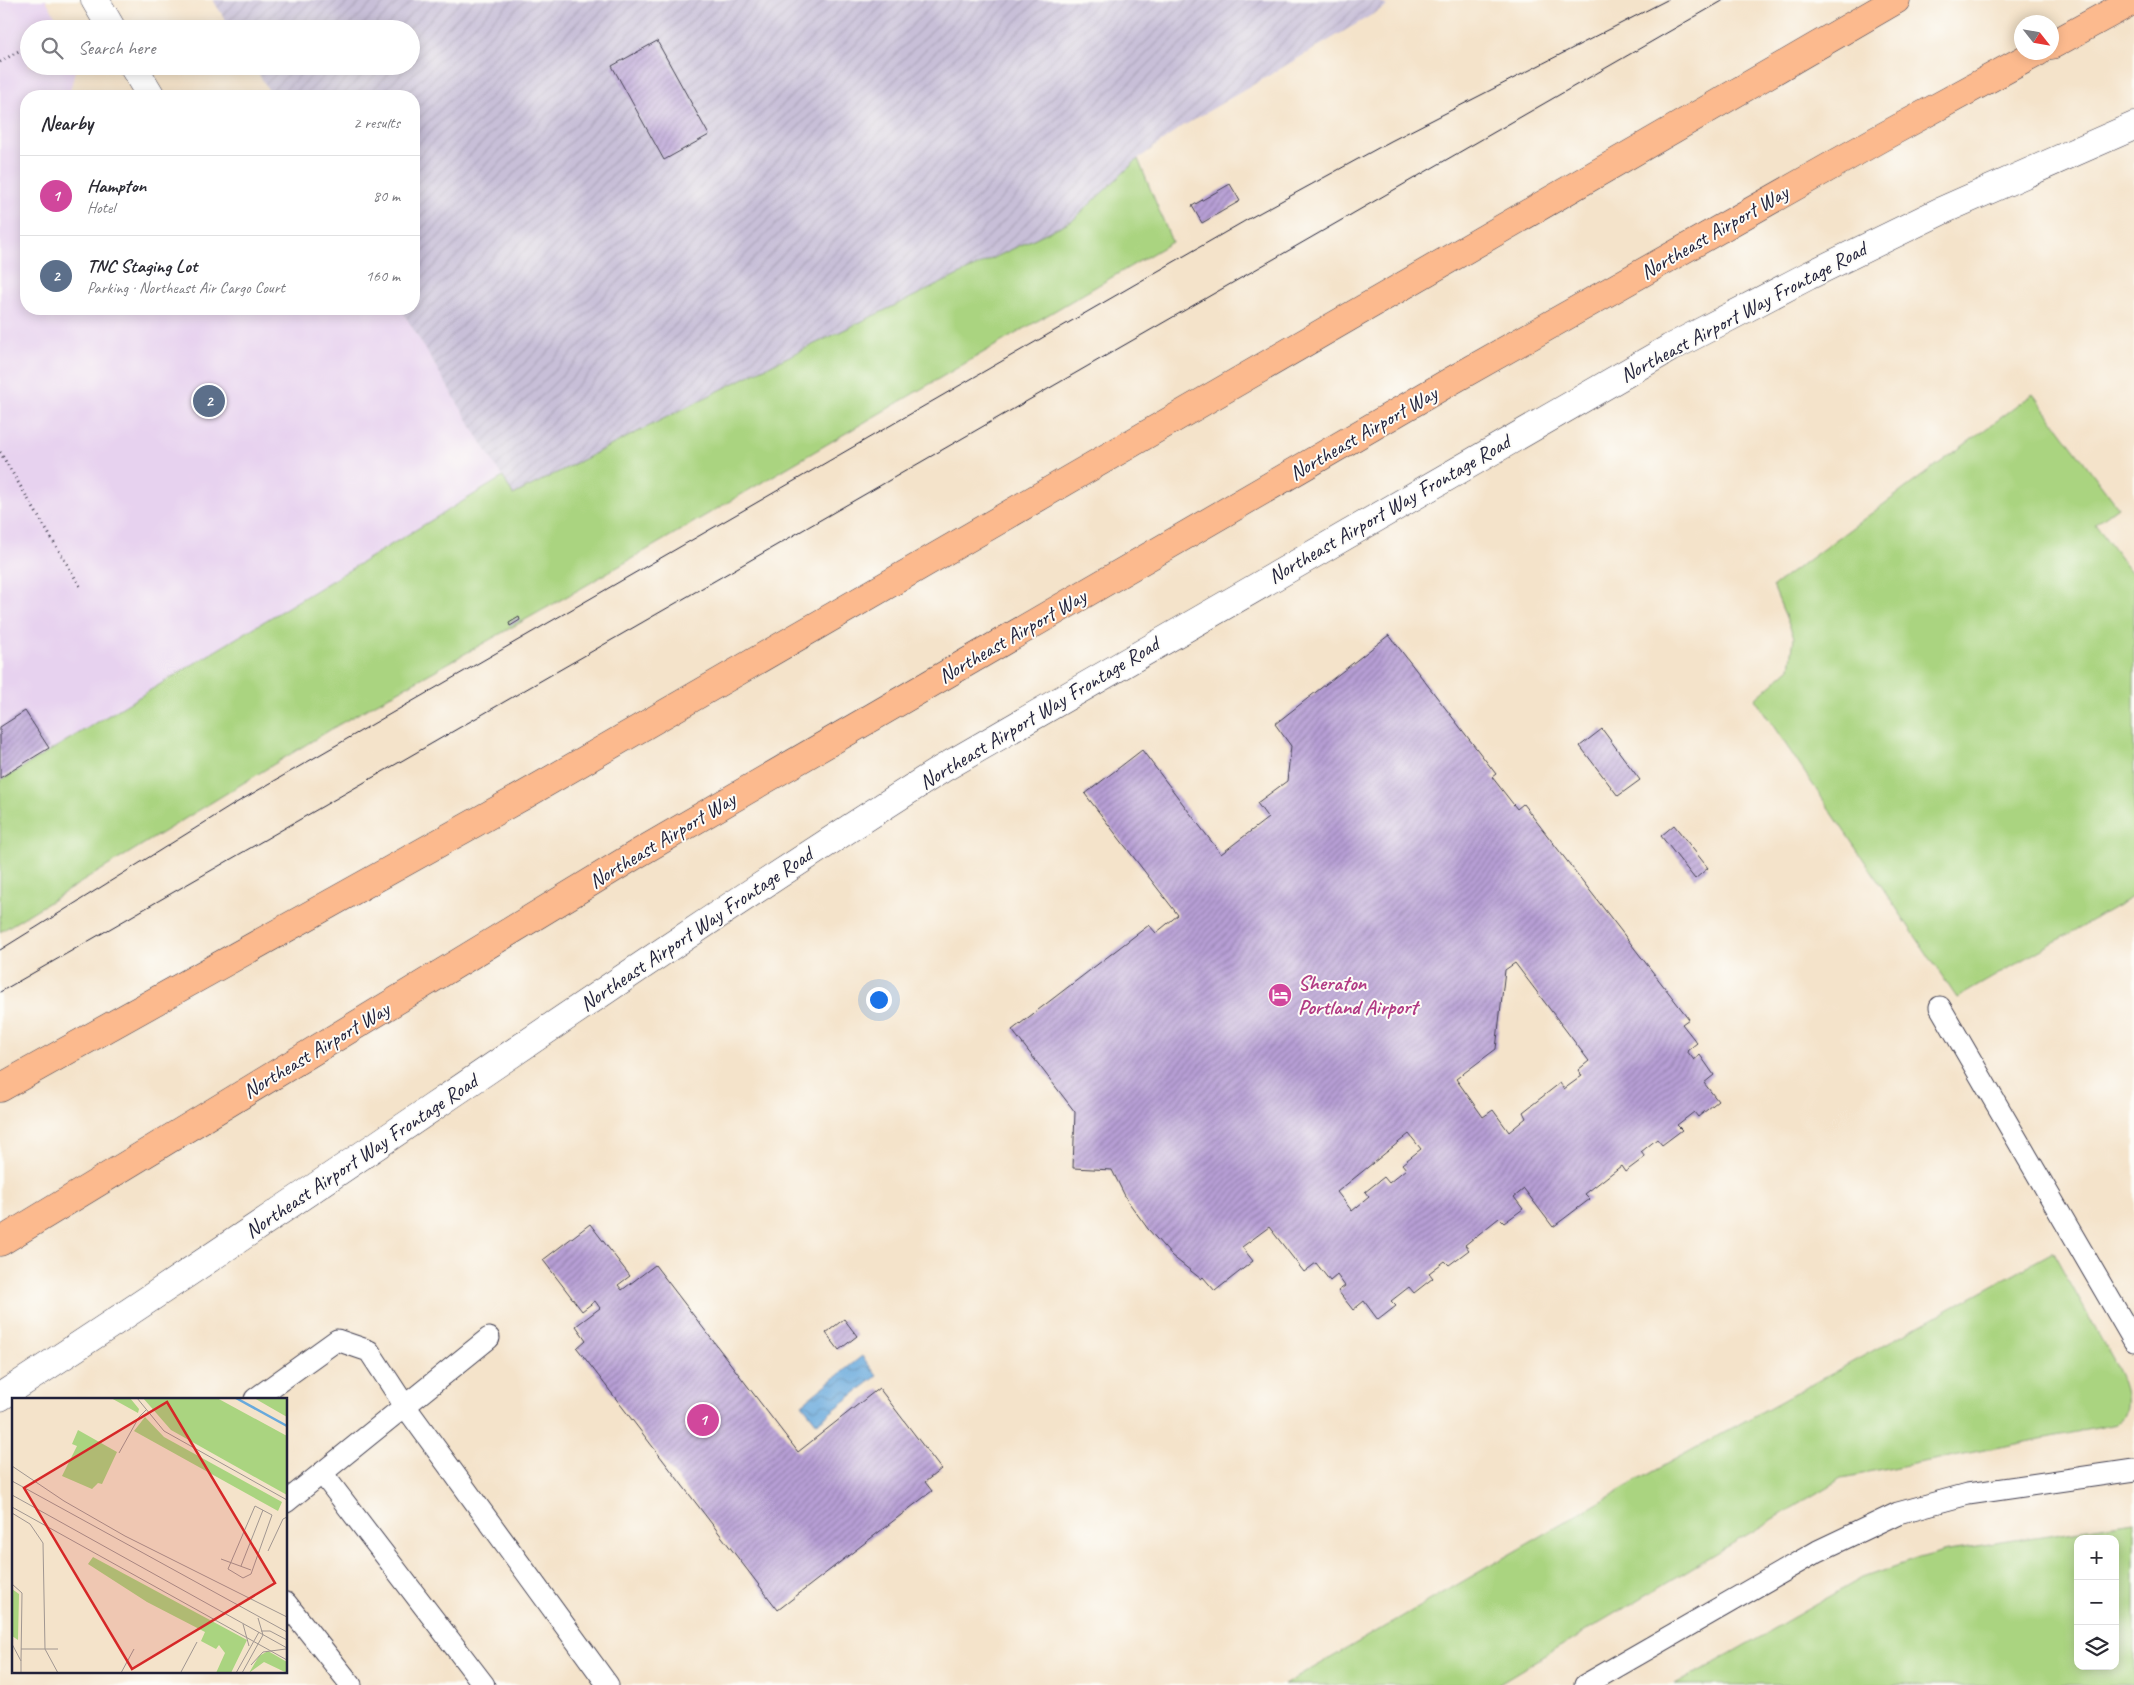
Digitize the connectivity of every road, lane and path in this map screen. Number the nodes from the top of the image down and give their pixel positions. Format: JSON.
{"nodes":[{"id":1,"x":95,"y":0,"type":"edge"},
{"id":2,"x":1896,"y":0,"type":"edge"},
{"id":3,"x":2134,"y":0,"type":"edge"},
{"id":4,"x":107,"y":20,"type":"edge"},
{"id":5,"x":2059,"y":41,"type":"edge"},
{"id":6,"x":20,"y":50,"type":"edge"},
{"id":7,"x":2023,"y":60,"type":"edge"},
{"id":8,"x":0,"y":62,"type":"edge"},
{"id":9,"x":138,"y":75,"type":"edge"},
{"id":10,"x":147,"y":90,"type":"edge"},
{"id":11,"x":2134,"y":126,"type":"edge"},
{"id":12,"x":0,"y":452,"type":"edge"},
{"id":13,"x":80,"y":586,"type":"dead end"},
{"id":14,"x":1940,"y":1007,"type":"dead end"},
{"id":15,"x":0,"y":1088,"type":"edge"},
{"id":16,"x":0,"y":1242,"type":"edge"},
{"id":17,"x":490,"y":1338,"type":"dead end"},
{"id":18,"x":2134,"y":1341,"type":"edge"},
{"id":19,"x":0,"y":1397,"type":"edge"},
{"id":20,"x":256,"y":1398,"type":"edge"},
{"id":21,"x":406,"y":1406,"type":"junction"},
{"id":22,"x":2134,"y":1470,"type":"edge"},
{"id":23,"x":322,"y":1473,"type":"junction"},
{"id":24,"x":288,"y":1500,"type":"edge"},
{"id":25,"x":288,"y":1606,"type":"edge"},
{"id":26,"x":351,"y":1685,"type":"edge"},
{"id":27,"x":484,"y":1685,"type":"edge"},
{"id":28,"x":608,"y":1685,"type":"edge"},
{"id":29,"x":1585,"y":1685,"type":"edge"}],
"edges":[{"from":1,"to":4,"type":"street"},
{"from":2,"to":15,"type":"main road"},
{"from":3,"to":5,"type":"main road"},
{"from":6,"to":8,"type":"path"},
{"from":7,"to":16,"type":"main road","name":"Northeast Airport Way"},
{"from":9,"to":10,"type":"street"},
{"from":11,"to":19,"type":"street","name":"Northeast Airport Way Frontage Road"},
{"from":12,"to":13,"type":"path"},
{"from":14,"to":18,"type":"lane"},
{"from":17,"to":21,"type":"lane"},
{"from":20,"to":21,"type":"lane"},
{"from":21,"to":23,"type":"lane"},
{"from":21,"to":28,"type":"lane"},
{"from":22,"to":29,"type":"lane"},
{"from":23,"to":24,"type":"lane"},
{"from":23,"to":27,"type":"lane"},
{"from":25,"to":26,"type":"lane"}]}
